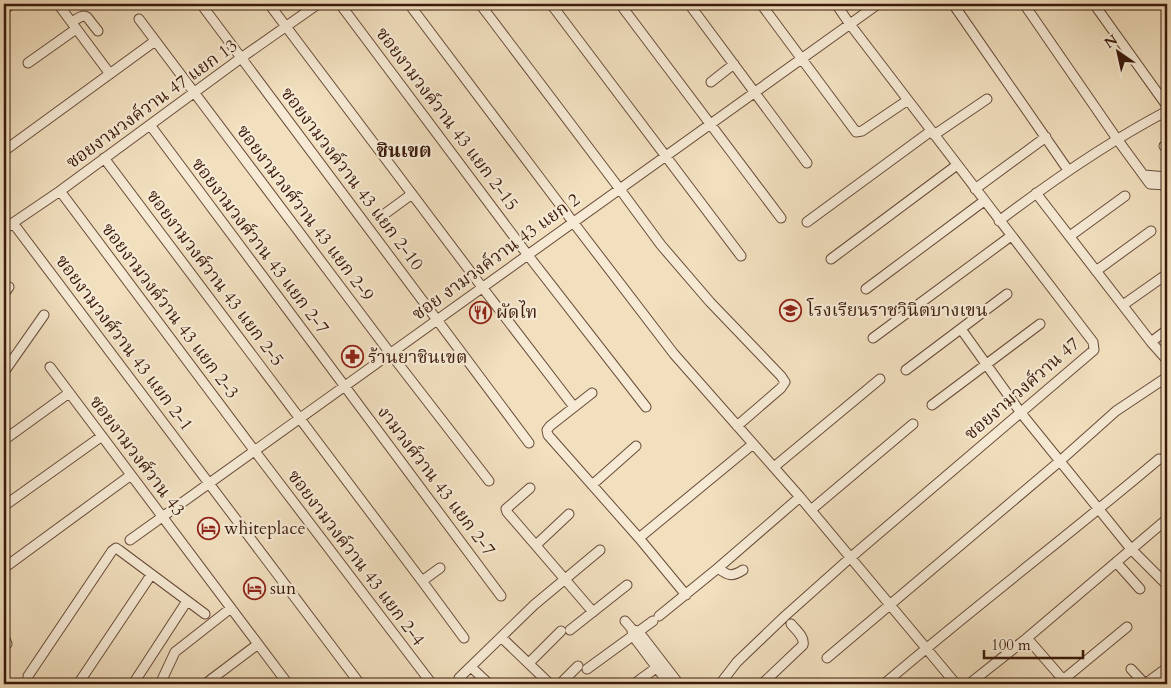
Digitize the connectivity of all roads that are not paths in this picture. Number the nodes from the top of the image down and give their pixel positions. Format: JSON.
{"nodes":[{"id":1,"x":12,"y":4,"type":"edge"},
{"id":2,"x":58,"y":4,"type":"edge"},
{"id":3,"x":201,"y":4,"type":"edge"},
{"id":4,"x":269,"y":4,"type":"edge"},
{"id":5,"x":318,"y":4,"type":"edge"},
{"id":6,"x":340,"y":4,"type":"edge"},
{"id":7,"x":409,"y":4,"type":"edge"},
{"id":8,"x":480,"y":4,"type":"edge"},
{"id":9,"x":551,"y":4,"type":"edge"},
{"id":10,"x":620,"y":4,"type":"edge"},
{"id":11,"x":689,"y":4,"type":"edge"},
{"id":12,"x":761,"y":4,"type":"edge"},
{"id":13,"x":836,"y":4,"type":"edge"},
{"id":14,"x":878,"y":4,"type":"edge"},
{"id":15,"x":953,"y":4,"type":"edge"},
{"id":16,"x":1024,"y":4,"type":"edge"},
{"id":17,"x":1094,"y":4,"type":"edge"},
{"id":18,"x":4,"y":10,"type":"edge"},
{"id":19,"x":139,"y":19,"type":"dead end"},
{"id":20,"x":850,"y":24,"type":"junction"},
{"id":21,"x":74,"y":26,"type":"junction"},
{"id":22,"x":286,"y":26,"type":"junction"},
{"id":23,"x":98,"y":31,"type":"dead end"},
{"id":24,"x":155,"y":41,"type":"junction"},
{"id":25,"x":241,"y":58,"type":"junction"},
{"id":26,"x":801,"y":58,"type":"junction"},
{"id":27,"x":28,"y":63,"type":"dead end"},
{"id":28,"x":734,"y":64,"type":"junction"},
{"id":29,"x":110,"y":74,"type":"junction"},
{"id":30,"x":711,"y":82,"type":"dead end"},
{"id":31,"x":194,"y":92,"type":"junction"},
{"id":32,"x":754,"y":92,"type":"junction"},
{"id":33,"x":987,"y":99,"type":"dead end"},
{"id":34,"x":908,"y":100,"type":"junction"},
{"id":35,"x":1167,"y":106,"type":"edge"},
{"id":36,"x":1167,"y":111,"type":"edge"},
{"id":37,"x":710,"y":123,"type":"junction"},
{"id":38,"x":150,"y":125,"type":"junction"},
{"id":39,"x":933,"y":133,"type":"junction"},
{"id":40,"x":1046,"y":137,"type":"junction"},
{"id":41,"x":1118,"y":139,"type":"junction"},
{"id":42,"x":4,"y":151,"type":"edge"},
{"id":43,"x":665,"y":156,"type":"junction"},
{"id":44,"x":104,"y":158,"type":"junction"},
{"id":45,"x":807,"y":163,"type":"dead end"},
{"id":46,"x":957,"y":165,"type":"junction"},
{"id":47,"x":1068,"y":170,"type":"junction"},
{"id":48,"x":1144,"y":175,"type":"junction"},
{"id":49,"x":1167,"y":177,"type":"edge"},
{"id":50,"x":1167,"y":185,"type":"edge"},
{"id":51,"x":619,"y":188,"type":"junction"},
{"id":52,"x":975,"y":189,"type":"junction"},
{"id":53,"x":60,"y":191,"type":"junction"},
{"id":54,"x":1036,"y":193,"type":"junction"},
{"id":55,"x":412,"y":194,"type":"junction"},
{"id":56,"x":1125,"y":196,"type":"dead end"},
{"id":57,"x":984,"y":201,"type":"junction"},
{"id":58,"x":386,"y":213,"type":"dead end"},
{"id":59,"x":782,"y":218,"type":"dead end"},
{"id":60,"x":999,"y":221,"type":"junction"},
{"id":61,"x":573,"y":222,"type":"junction"},
{"id":62,"x":807,"y":222,"type":"dead end"},
{"id":63,"x":13,"y":223,"type":"junction"},
{"id":64,"x":4,"y":229,"type":"edge"},
{"id":65,"x":1151,"y":231,"type":"dead end"},
{"id":66,"x":1011,"y":236,"type":"junction"},
{"id":67,"x":1070,"y":236,"type":"junction"},
{"id":68,"x":527,"y":254,"type":"junction"},
{"id":69,"x":741,"y":256,"type":"dead end"},
{"id":70,"x":831,"y":259,"type":"dead end"},
{"id":71,"x":1096,"y":270,"type":"junction"},
{"id":72,"x":1167,"y":274,"type":"edge"},
{"id":73,"x":482,"y":287,"type":"junction"},
{"id":74,"x":866,"y":289,"type":"dead end"},
{"id":75,"x":1007,"y":294,"type":"dead end"},
{"id":76,"x":1123,"y":305,"type":"junction"},
{"id":77,"x":44,"y":315,"type":"dead end"},
{"id":78,"x":437,"y":319,"type":"junction"},
{"id":79,"x":1040,"y":324,"type":"dead end"},
{"id":80,"x":961,"y":329,"type":"junction"},
{"id":81,"x":1167,"y":330,"type":"edge"},
{"id":82,"x":873,"y":338,"type":"dead end"},
{"id":83,"x":1151,"y":342,"type":"junction"},
{"id":84,"x":390,"y":353,"type":"junction"},
{"id":85,"x":1167,"y":360,"type":"edge"},
{"id":86,"x":986,"y":364,"type":"junction"},
{"id":87,"x":50,"y":367,"type":"dead end"},
{"id":88,"x":5,"y":369,"type":"edge"},
{"id":89,"x":906,"y":370,"type":"dead end"},
{"id":90,"x":1167,"y":376,"type":"edge"},
{"id":91,"x":880,"y":379,"type":"dead end"},
{"id":92,"x":344,"y":386,"type":"junction"},
{"id":93,"x":69,"y":393,"type":"junction"},
{"id":94,"x":592,"y":393,"type":"dead end"},
{"id":95,"x":932,"y":405,"type":"dead end"},
{"id":96,"x":574,"y":407,"type":"junction"},
{"id":97,"x":646,"y":407,"type":"dead end"},
{"id":98,"x":1020,"y":413,"type":"junction"},
{"id":99,"x":300,"y":418,"type":"junction"},
{"id":100,"x":913,"y":424,"type":"dead end"},
{"id":101,"x":737,"y":426,"type":"junction"},
{"id":102,"x":102,"y":436,"type":"junction"},
{"id":103,"x":4,"y":440,"type":"edge"},
{"id":104,"x":529,"y":442,"type":"dead end"},
{"id":105,"x":753,"y":444,"type":"junction"},
{"id":106,"x":636,"y":446,"type":"dead end"},
{"id":107,"x":254,"y":450,"type":"junction"},
{"id":108,"x":1159,"y":459,"type":"dead end"},
{"id":109,"x":1060,"y":461,"type":"junction"},
{"id":110,"x":774,"y":467,"type":"junction"},
{"id":111,"x":131,"y":475,"type":"junction"},
{"id":112,"x":489,"y":480,"type":"dead end"},
{"id":113,"x":209,"y":483,"type":"junction"},
{"id":114,"x":592,"y":485,"type":"junction"},
{"id":115,"x":530,"y":488,"type":"dead end"},
{"id":116,"x":800,"y":497,"type":"junction"},
{"id":117,"x":4,"y":506,"type":"edge"},
{"id":118,"x":1099,"y":509,"type":"junction"},
{"id":119,"x":811,"y":510,"type":"junction"},
{"id":120,"x":569,"y":514,"type":"dead end"},
{"id":121,"x":162,"y":517,"type":"junction"},
{"id":122,"x":1167,"y":519,"type":"edge"},
{"id":123,"x":639,"y":538,"type":"junction"},
{"id":124,"x":130,"y":540,"type":"dead end"},
{"id":125,"x":536,"y":546,"type":"junction"},
{"id":126,"x":1131,"y":549,"type":"junction"},
{"id":127,"x":600,"y":550,"type":"dead end"},
{"id":128,"x":850,"y":558,"type":"junction"},
{"id":129,"x":1116,"y":562,"type":"junction"},
{"id":130,"x":4,"y":568,"type":"edge"},
{"id":131,"x":440,"y":568,"type":"dead end"},
{"id":132,"x":718,"y":568,"type":"junction"},
{"id":133,"x":743,"y":570,"type":"dead end"},
{"id":134,"x":151,"y":575,"type":"junction"},
{"id":135,"x":565,"y":579,"type":"junction"},
{"id":136,"x":422,"y":581,"type":"junction"},
{"id":137,"x":1167,"y":584,"type":"edge"},
{"id":138,"x":627,"y":585,"type":"dead end"},
{"id":139,"x":1140,"y":589,"type":"dead end"},
{"id":140,"x":686,"y":595,"type":"junction"},
{"id":141,"x":501,"y":596,"type":"dead end"},
{"id":142,"x":187,"y":601,"type":"junction"},
{"id":143,"x":890,"y":605,"type":"junction"},
{"id":144,"x":231,"y":608,"type":"junction"},
{"id":145,"x":593,"y":612,"type":"junction"},
{"id":146,"x":205,"y":614,"type":"dead end"},
{"id":147,"x":625,"y":621,"type":"dead end"},
{"id":148,"x":791,"y":624,"type":"dead end"},
{"id":149,"x":1127,"y":627,"type":"dead end"},
{"id":150,"x":635,"y":632,"type":"junction"},
{"id":151,"x":501,"y":637,"type":"junction"},
{"id":152,"x":464,"y":638,"type":"dead end"},
{"id":153,"x":1027,"y":638,"type":"junction"},
{"id":154,"x":258,"y":644,"type":"junction"},
{"id":155,"x":926,"y":648,"type":"junction"},
{"id":156,"x":828,"y":658,"type":"dead end"},
{"id":157,"x":528,"y":663,"type":"junction"},
{"id":158,"x":660,"y":666,"type":"junction"},
{"id":159,"x":471,"y":667,"type":"junction"},
{"id":160,"x":1167,"y":668,"type":"edge"},
{"id":161,"x":1131,"y":669,"type":"dead end"},
{"id":162,"x":459,"y":678,"type":"dead end"},
{"id":163,"x":29,"y":680,"type":"edge"},
{"id":164,"x":1063,"y":683,"type":"edge"},
{"id":165,"x":78,"y":684,"type":"edge"},
{"id":166,"x":133,"y":684,"type":"edge"},
{"id":167,"x":160,"y":684,"type":"edge"},
{"id":168,"x":205,"y":684,"type":"edge"},
{"id":169,"x":287,"y":684,"type":"edge"},
{"id":170,"x":360,"y":684,"type":"edge"},
{"id":171,"x":432,"y":684,"type":"edge"},
{"id":172,"x":489,"y":684,"type":"edge"},
{"id":173,"x":550,"y":684,"type":"edge"},
{"id":174,"x":560,"y":684,"type":"edge"},
{"id":175,"x":634,"y":684,"type":"edge"},
{"id":176,"x":669,"y":684,"type":"edge"},
{"id":177,"x":679,"y":684,"type":"edge"},
{"id":178,"x":720,"y":684,"type":"edge"},
{"id":179,"x":762,"y":684,"type":"edge"},
{"id":180,"x":884,"y":684,"type":"edge"},
{"id":181,"x":956,"y":684,"type":"edge"},
{"id":182,"x":969,"y":684,"type":"edge"},
{"id":183,"x":1145,"y":684,"type":"edge"}],
"edges":[{"from":1,"to":18,"type":"street"},
{"from":2,"to":21,"type":"street"},
{"from":3,"to":25,"type":"street","name":"ซอยงามวงค์วาน 43 แยก 2-10"},
{"from":4,"to":22,"type":"street"},
{"from":5,"to":22,"type":"street","name":"ซอยงามวงค์วาน 47 แยก 13"},
{"from":6,"to":68,"type":"street","name":"ซอยงามวงค์วาน 43 แยก 2-15"},
{"from":7,"to":61,"type":"street"},
{"from":8,"to":51,"type":"street"},
{"from":9,"to":43,"type":"street"},
{"from":10,"to":37,"type":"street"},
{"from":11,"to":28,"type":"street"},
{"from":12,"to":26,"type":"street"},
{"from":13,"to":20,"type":"street","name":"ซอยงามวงศ์วาน 47"},
{"from":14,"to":20,"type":"street","name":"ซอย งามวงค์วาน 43 แยก 2"},
{"from":15,"to":40,"type":"street"},
{"from":16,"to":41,"type":"street"},
{"from":17,"to":35,"type":"street"},
{"from":19,"to":24,"type":"street","name":"ซอยงามวงศ์วาน 43 แยก 2-9"},
{"from":20,"to":26,"type":"street","name":"ซอย งามวงค์วาน 43 แยก 2"},
{"from":20,"to":34,"type":"street","name":"ซอยงามวงศ์วาน 47"},
{"from":21,"to":23,"type":"street"},
{"from":21,"to":27,"type":"street"},
{"from":21,"to":29,"type":"street"},
{"from":22,"to":25,"type":"street","name":"ซอยงามวงค์วาน 47 แยก 13"},
{"from":22,"to":55,"type":"street"},
{"from":24,"to":29,"type":"street"},
{"from":24,"to":31,"type":"street","name":"ซอยงามวงศ์วาน 43 แยก 2-9"},
{"from":25,"to":31,"type":"street","name":"ซอยงามวงค์วาน 47 แยก 13"},
{"from":25,"to":78,"type":"street","name":"ซอยงามวงค์วาน 43 แยก 2-10"},
{"from":26,"to":32,"type":"street","name":"ซอย งามวงค์วาน 43 แยก 2"},
{"from":26,"to":34,"type":"street"},
{"from":28,"to":30,"type":"street"},
{"from":28,"to":32,"type":"street"},
{"from":29,"to":42,"type":"street"},
{"from":31,"to":38,"type":"street","name":"ซอยงามวงค์วาน 47 แยก 13"},
{"from":31,"to":84,"type":"street","name":"ซอยงามวงศ์วาน 43 แยก 2-9"},
{"from":32,"to":37,"type":"street","name":"ซอย งามวงค์วาน 43 แยก 2"},
{"from":32,"to":45,"type":"street"},
{"from":33,"to":39,"type":"street"},
{"from":34,"to":39,"type":"street","name":"ซอยงามวงศ์วาน 47"},
{"from":36,"to":41,"type":"street"},
{"from":37,"to":43,"type":"street","name":"ซอย งามวงค์วาน 43 แยก 2"},
{"from":37,"to":59,"type":"street"},
{"from":38,"to":44,"type":"street","name":"ซอยงามวงค์วาน 47 แยก 13"},
{"from":38,"to":92,"type":"street","name":"ซอยงามวงศ์วาน 43 แยก 2-7"},
{"from":39,"to":46,"type":"street","name":"ซอยงามวงศ์วาน 47"},
{"from":39,"to":62,"type":"street"},
{"from":40,"to":47,"type":"street"},
{"from":40,"to":52,"type":"street"},
{"from":41,"to":47,"type":"street"},
{"from":41,"to":48,"type":"street"},
{"from":43,"to":51,"type":"street","name":"ซอย งามวงค์วาน 43 แยก 2"},
{"from":43,"to":69,"type":"street"},
{"from":44,"to":53,"type":"street","name":"ซอยงามวงค์วาน 47 แยก 13"},
{"from":44,"to":99,"type":"street","name":"ซอยงามวงศ์วาน 43 แยก 2-5"},
{"from":46,"to":52,"type":"street","name":"ซอยงามวงศ์วาน 47"},
{"from":46,"to":70,"type":"street"},
{"from":47,"to":54,"type":"street"},
{"from":48,"to":49,"type":"street"},
{"from":48,"to":50,"type":"street"},
{"from":51,"to":61,"type":"street","name":"ซอย งามวงค์วาน 43 แยก 2"},
{"from":51,"to":101,"type":"street"},
{"from":52,"to":57,"type":"street","name":"ซอยงามวงศ์วาน 47"},
{"from":53,"to":63,"type":"street","name":"ซอยงามวงค์วาน 47 แยก 13"},
{"from":53,"to":107,"type":"street","name":"ซอยงามวงค์วาน 43 แยก 2-3"},
{"from":54,"to":60,"type":"street"},
{"from":54,"to":67,"type":"street"},
{"from":55,"to":58,"type":"street"},
{"from":55,"to":73,"type":"street"},
{"from":56,"to":67,"type":"street"},
{"from":57,"to":60,"type":"street","name":"ซอยงามวงศ์วาน 47"},
{"from":57,"to":74,"type":"street"},
{"from":60,"to":66,"type":"street","name":"ซอยงามวงศ์วาน 47"},
{"from":61,"to":68,"type":"street","name":"ซอย งามวงค์วาน 43 แยก 2"},
{"from":61,"to":101,"type":"street"},
{"from":63,"to":64,"type":"street","name":"ซอยงามวงค์วาน 47 แยก 13"},
{"from":63,"to":113,"type":"street","name":"ซอยงามวงศ์วาน 43 แยก 2-1"},
{"from":65,"to":71,"type":"street"},
{"from":66,"to":82,"type":"street"},
{"from":66,"to":98,"type":"street","name":"ซอยงามวงศ์วาน 47"},
{"from":67,"to":71,"type":"street"},
{"from":68,"to":73,"type":"street","name":"ซอย งามวงค์วาน 43 แยก 2"},
{"from":68,"to":97,"type":"street","name":"ซอยงามวงค์วาน 43 แยก 2-15"},
{"from":71,"to":76,"type":"street"},
{"from":72,"to":76,"type":"street"},
{"from":73,"to":78,"type":"street","name":"ซอย งามวงค์วาน 43 แยก 2"},
{"from":73,"to":96,"type":"street"},
{"from":75,"to":80,"type":"street"},
{"from":76,"to":83,"type":"street"},
{"from":77,"to":88,"type":"street"},
{"from":78,"to":84,"type":"street","name":"ซอย งามวงค์วาน 43 แยก 2"},
{"from":78,"to":104,"type":"street","name":"ซอยงามวงค์วาน 43 แยก 2-10"},
{"from":79,"to":86,"type":"street"},
{"from":80,"to":86,"type":"street"},
{"from":80,"to":89,"type":"street"},
{"from":81,"to":83,"type":"street"},
{"from":83,"to":85,"type":"street"},
{"from":84,"to":92,"type":"street","name":"ซอย งามวงค์วาน 43 แยก 2"},
{"from":84,"to":112,"type":"street","name":"ซอยงามวงศ์วาน 43 แยก 2-9"},
{"from":86,"to":95,"type":"street"},
{"from":86,"to":98,"type":"street"},
{"from":87,"to":93,"type":"street","name":"ซอยงามวงศ์วาน 43"},
{"from":90,"to":109,"type":"street"},
{"from":91,"to":110,"type":"street"},
{"from":92,"to":99,"type":"street","name":"ซอย งามวงค์วาน 43 แยก 2"},
{"from":92,"to":141,"type":"street","name":"งามวงศ์วาน 43 แยก 2-7"},
{"from":93,"to":102,"type":"street","name":"ซอยงามวงศ์วาน 43"},
{"from":93,"to":103,"type":"street"},
{"from":94,"to":96,"type":"street"},
{"from":96,"to":114,"type":"street"},
{"from":98,"to":109,"type":"street"},
{"from":98,"to":128,"type":"street","name":"ซอยงามวงศ์วาน 47"},
{"from":99,"to":107,"type":"street","name":"ซอย งามวงค์วาน 43 แยก 2"},
{"from":99,"to":136,"type":"street","name":"ซอยงามวงศ์วาน 43 แยก 2-5"},
{"from":100,"to":119,"type":"street"},
{"from":101,"to":105,"type":"street"},
{"from":102,"to":111,"type":"street","name":"ซอยงามวงศ์วาน 43"},
{"from":102,"to":117,"type":"street"},
{"from":105,"to":110,"type":"street"},
{"from":105,"to":123,"type":"street"},
{"from":106,"to":114,"type":"street"},
{"from":107,"to":113,"type":"street","name":"ซอย งามวงค์วาน 43 แยก 2"},
{"from":107,"to":171,"type":"street","name":"ซอยงามวงค์วาน 43 แยก 2-4"},
{"from":108,"to":118,"type":"street"},
{"from":109,"to":118,"type":"street"},
{"from":109,"to":143,"type":"street"},
{"from":110,"to":116,"type":"street"},
{"from":111,"to":121,"type":"street","name":"ซอยงามวงศ์วาน 43"},
{"from":111,"to":130,"type":"street"},
{"from":113,"to":121,"type":"street","name":"ซอย งามวงค์วาน 43 แยก 2"},
{"from":113,"to":170,"type":"street","name":"ซอยงามวงศ์วาน 43 แยก 2-1"},
{"from":114,"to":123,"type":"street"},
{"from":115,"to":125,"type":"street"},
{"from":116,"to":119,"type":"street"},
{"from":116,"to":132,"type":"street"},
{"from":118,"to":126,"type":"street"},
{"from":118,"to":155,"type":"street"},
{"from":119,"to":128,"type":"street"},
{"from":120,"to":125,"type":"street"},
{"from":121,"to":124,"type":"street","name":"ซอย งามวงค์วาน 43 แยก 2"},
{"from":121,"to":144,"type":"street","name":"ซอยงามวงศ์วาน 43"},
{"from":122,"to":126,"type":"street"},
{"from":123,"to":140,"type":"street"},
{"from":125,"to":135,"type":"street"},
{"from":126,"to":129,"type":"street"},
{"from":126,"to":137,"type":"street"},
{"from":127,"to":135,"type":"street"},
{"from":128,"to":143,"type":"street"},
{"from":128,"to":178,"type":"street","name":"ซอยงามวงศ์วาน 47"},
{"from":129,"to":139,"type":"street"},
{"from":129,"to":153,"type":"street"},
{"from":131,"to":136,"type":"street"},
{"from":132,"to":133,"type":"street"},
{"from":132,"to":140,"type":"street"},
{"from":134,"to":142,"type":"street"},
{"from":134,"to":163,"type":"street"},
{"from":134,"to":165,"type":"street"},
{"from":135,"to":145,"type":"street"},
{"from":135,"to":151,"type":"street"},
{"from":136,"to":152,"type":"street","name":"ซอยงามวงศ์วาน 43 แยก 2-5"},
{"from":138,"to":145,"type":"street"},
{"from":140,"to":150,"type":"street"},
{"from":142,"to":146,"type":"street"},
{"from":142,"to":166,"type":"street"},
{"from":143,"to":155,"type":"street"},
{"from":143,"to":156,"type":"street"},
{"from":144,"to":154,"type":"street","name":"ซอยงามวงศ์วาน 43"},
{"from":144,"to":167,"type":"street"},
{"from":145,"to":157,"type":"street"},
{"from":147,"to":150,"type":"street"},
{"from":148,"to":179,"type":"street"},
{"from":149,"to":164,"type":"street"},
{"from":150,"to":158,"type":"street"},
{"from":150,"to":174,"type":"street"},
{"from":151,"to":157,"type":"street"},
{"from":151,"to":159,"type":"street"},
{"from":153,"to":164,"type":"street"},
{"from":153,"to":182,"type":"street"},
{"from":154,"to":168,"type":"street"},
{"from":154,"to":169,"type":"street","name":"ซอยงามวงศ์วาน 43"},
{"from":155,"to":180,"type":"street"},
{"from":155,"to":181,"type":"street"},
{"from":157,"to":173,"type":"street"},
{"from":158,"to":175,"type":"street"},
{"from":158,"to":176,"type":"street"},
{"from":158,"to":177,"type":"street"},
{"from":159,"to":162,"type":"street"},
{"from":159,"to":172,"type":"street"},
{"from":160,"to":183,"type":"street"},
{"from":161,"to":183,"type":"street"}]}
